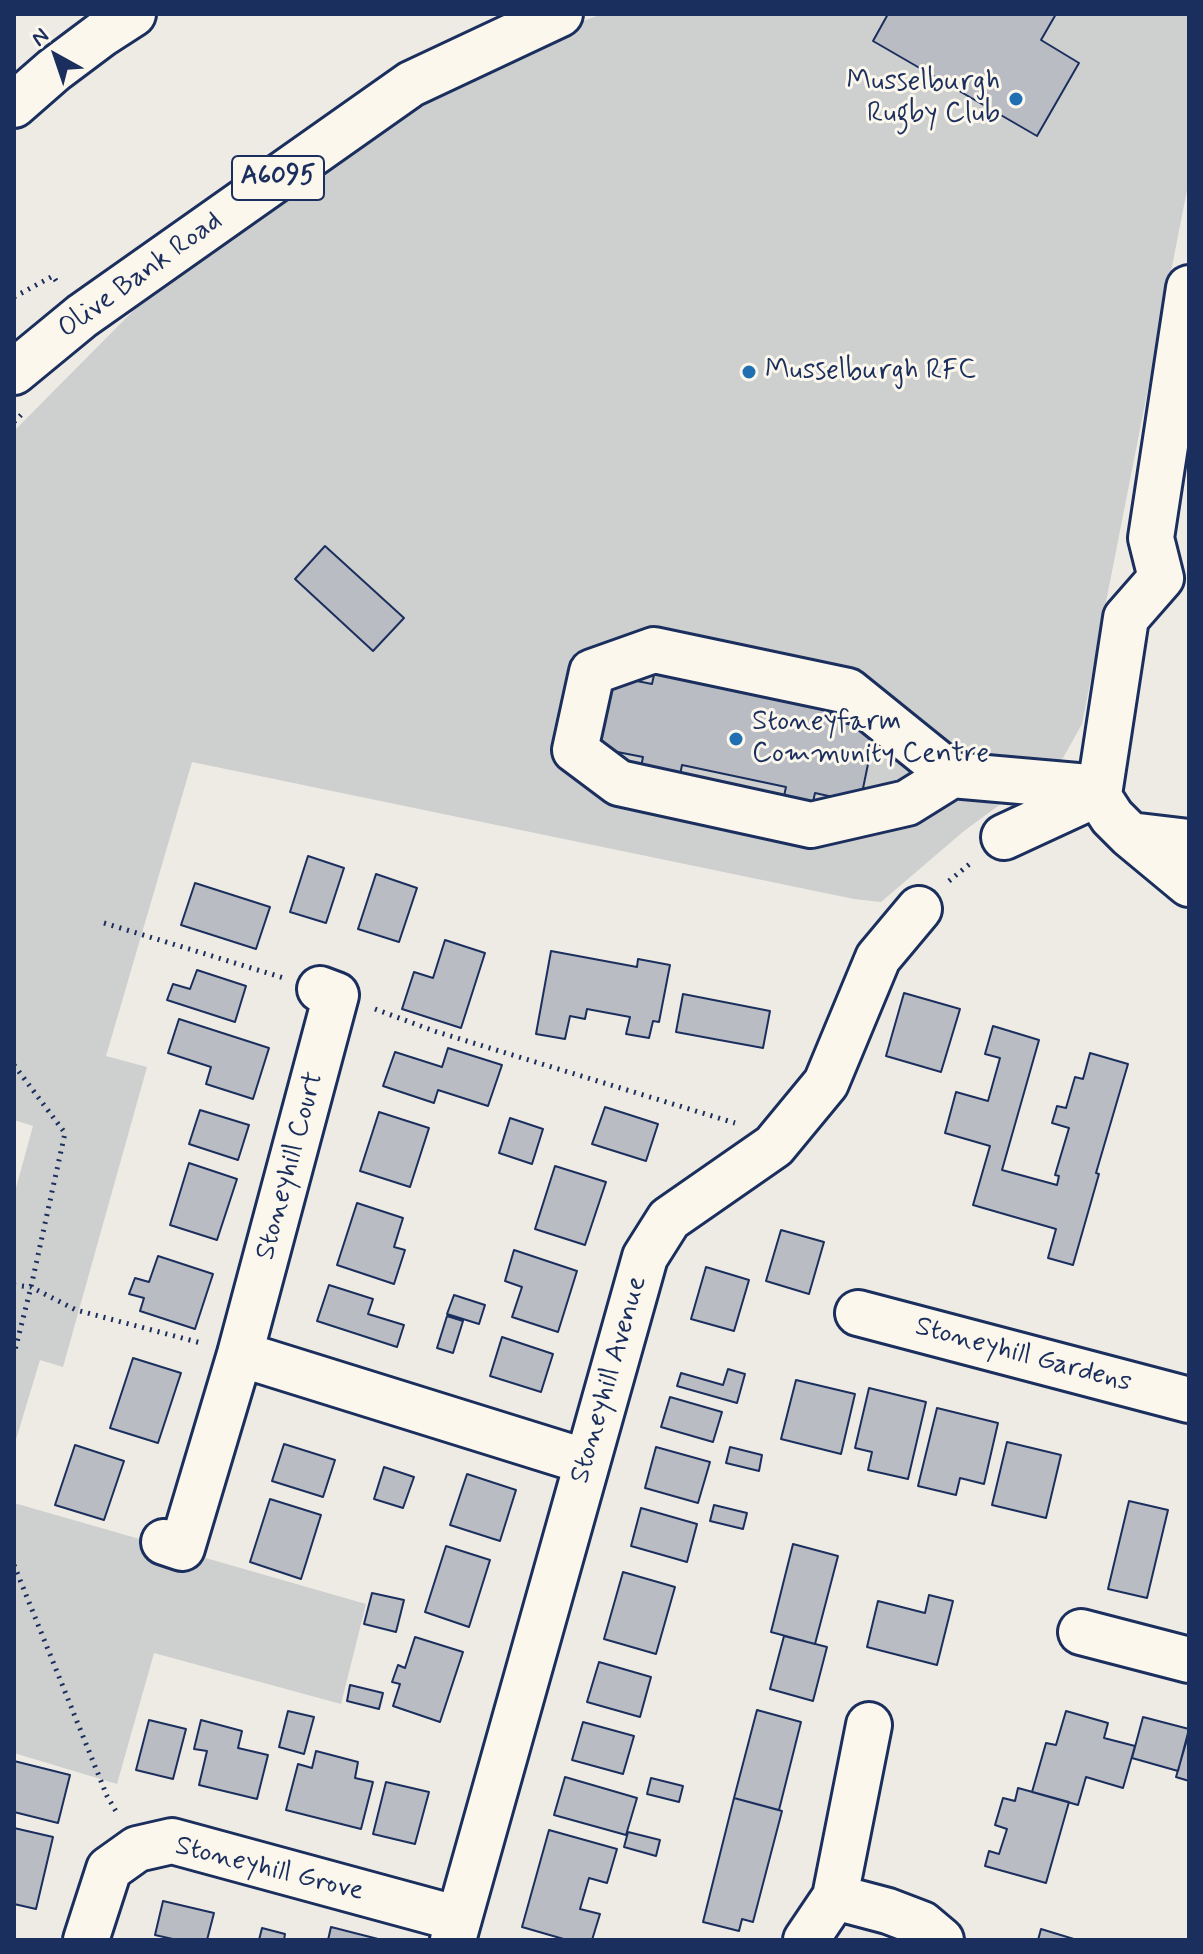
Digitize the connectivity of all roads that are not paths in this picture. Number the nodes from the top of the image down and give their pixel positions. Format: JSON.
{"nodes":[{"id":1,"x":133,"y":14,"type":"edge"},
{"id":2,"x":560,"y":14,"type":"edge"},
{"id":3,"x":14,"y":105,"type":"edge"},
{"id":4,"x":1189,"y":288,"type":"edge"},
{"id":5,"x":14,"y":372,"type":"edge"},
{"id":6,"x":1175,"y":575,"type":"edge"},
{"id":7,"x":952,"y":775,"type":"junction"},
{"id":8,"x":1098,"y":791,"type":"junction"},
{"id":9,"x":1130,"y":835,"type":"junction"},
{"id":10,"x":1004,"y":837,"type":"road end"},
{"id":11,"x":1189,"y":842,"type":"edge"},
{"id":12,"x":1189,"y":884,"type":"edge"},
{"id":13,"x":919,"y":909,"type":"road end"},
{"id":14,"x":328,"y":992,"type":"road end"},
{"id":15,"x":858,"y":1313,"type":"dead end"},
{"id":16,"x":240,"y":1354,"type":"junction"},
{"id":17,"x":1189,"y":1400,"type":"edge"},
{"id":18,"x":587,"y":1462,"type":"junction"},
{"id":19,"x":164,"y":1542,"type":"dead end"},
{"id":20,"x":1081,"y":1632,"type":"dead end"},
{"id":21,"x":1189,"y":1660,"type":"edge"},
{"id":22,"x":869,"y":1725,"type":"dead end"},
{"id":23,"x":835,"y":1897,"type":"junction"},
{"id":24,"x":456,"y":1930,"type":"edge"},
{"id":25,"x":86,"y":1940,"type":"edge"},
{"id":26,"x":806,"y":1940,"type":"edge"},
{"id":27,"x":941,"y":1940,"type":"edge"}],
"edges":[{"from":1,"to":3,"type":"street"},
{"from":2,"to":5,"type":"street","name":"Olive Bank Road","number":"A6095"},
{"from":4,"to":6,"type":"street"},
{"from":6,"to":8,"type":"street"},
{"from":7,"to":7,"type":"street"},
{"from":7,"to":8,"type":"street"},
{"from":8,"to":9,"type":"street"},
{"from":8,"to":10,"type":"street"},
{"from":9,"to":11,"type":"street"},
{"from":9,"to":12,"type":"street"},
{"from":13,"to":18,"type":"street","name":"Stoneyhill Avenue"},
{"from":14,"to":16,"type":"street","name":"Stoneyhill Court"},
{"from":15,"to":17,"type":"street","name":"Stoneyhill Gardens"},
{"from":16,"to":18,"type":"street"},
{"from":16,"to":19,"type":"street","name":"Stoneyhill Court"},
{"from":18,"to":24,"type":"street","name":"Stoneyhill Avenue"},
{"from":20,"to":21,"type":"street"},
{"from":22,"to":23,"type":"street"},
{"from":23,"to":26,"type":"street"},
{"from":23,"to":27,"type":"street"},
{"from":24,"to":25,"type":"street","name":"Stoneyhill Grove"}]}
